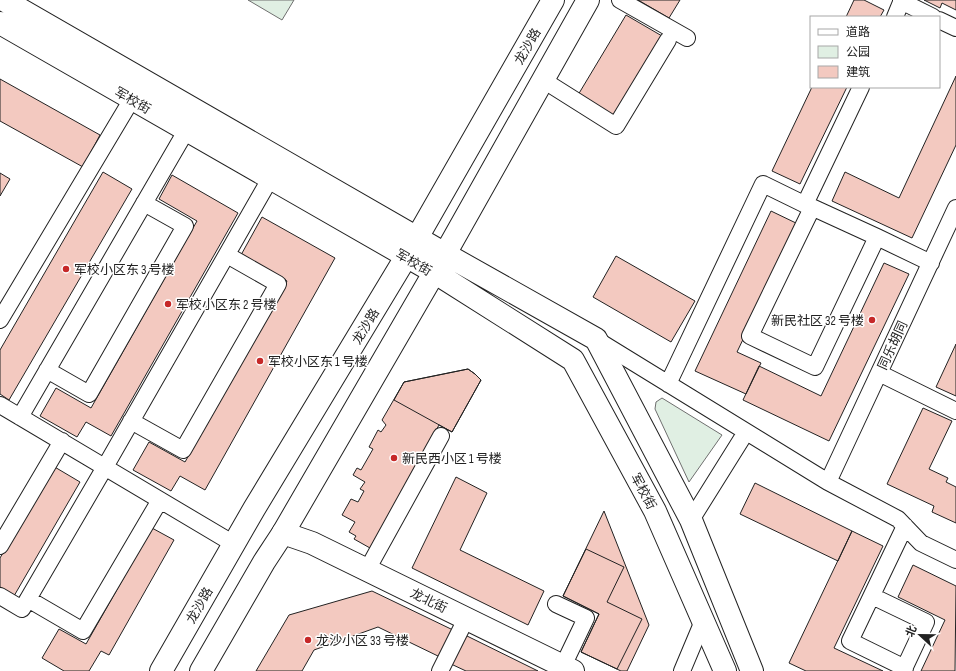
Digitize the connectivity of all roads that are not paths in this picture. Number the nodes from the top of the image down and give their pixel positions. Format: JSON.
{"nodes":[{"id":1,"x":4,"y":0,"type":"edge"},
{"id":2,"x":552,"y":0,"type":"edge"},
{"id":3,"x":588,"y":0,"type":"edge"},
{"id":4,"x":620,"y":0,"type":"edge"},
{"id":5,"x":901,"y":1,"type":"edge"},
{"id":6,"x":895,"y":16,"type":"edge"},
{"id":7,"x":932,"y":16,"type":"edge"},
{"id":8,"x":940,"y":20,"type":"edge"},
{"id":9,"x":0,"y":23,"type":"edge"},
{"id":10,"x":956,"y":28,"type":"edge"},
{"id":11,"x":687,"y":38,"type":"dead end"},
{"id":12,"x":668,"y":40,"type":"dead end"},
{"id":13,"x":543,"y":80,"type":"junction"},
{"id":14,"x":861,"y":88,"type":"edge"},
{"id":15,"x":132,"y":99,"type":"junction"},
{"id":16,"x":186,"y":130,"type":"junction"},
{"id":17,"x":270,"y":179,"type":"junction"},
{"id":18,"x":144,"y":203,"type":"junction"},
{"id":19,"x":805,"y":204,"type":"junction"},
{"id":20,"x":956,"y":208,"type":"edge"},
{"id":21,"x":417,"y":237,"type":"junction"},
{"id":22,"x":877,"y":237,"type":"junction"},
{"id":23,"x":445,"y":254,"type":"junction"},
{"id":24,"x":227,"y":255,"type":"junction"},
{"id":25,"x":406,"y":257,"type":"junction"},
{"id":26,"x":930,"y":263,"type":"junction"},
{"id":27,"x":434,"y":272,"type":"junction"},
{"id":28,"x":0,"y":320,"type":"edge"},
{"id":29,"x":596,"y":339,"type":"junction"},
{"id":30,"x":47,"y":370,"type":"junction"},
{"id":31,"x":879,"y":374,"type":"junction"},
{"id":32,"x":668,"y":384,"type":"junction"},
{"id":33,"x":0,"y":404,"type":"edge"},
{"id":34,"x":956,"y":411,"type":"edge"},
{"id":35,"x":20,"y":417,"type":"junction"},
{"id":36,"x":131,"y":421,"type":"junction"},
{"id":37,"x":746,"y":432,"type":"junction"},
{"id":38,"x":441,"y":436,"type":"dead end"},
{"id":39,"x":62,"y":441,"type":"junction"},
{"id":40,"x":105,"y":467,"type":"junction"},
{"id":41,"x":828,"y":482,"type":"junction"},
{"id":42,"x":160,"y":500,"type":"junction"},
{"id":43,"x":691,"y":520,"type":"junction"},
{"id":44,"x":905,"y":526,"type":"junction"},
{"id":45,"x":283,"y":533,"type":"junction"},
{"id":46,"x":234,"y":544,"type":"junction"},
{"id":47,"x":0,"y":546,"type":"edge"},
{"id":48,"x":956,"y":560,"type":"edge"},
{"id":49,"x":367,"y":570,"type":"junction"},
{"id":50,"x":0,"y":596,"type":"edge"},
{"id":51,"x":872,"y":596,"type":"junction"},
{"id":52,"x":28,"y":599,"type":"junction"},
{"id":53,"x":556,"y":604,"type":"dead end"},
{"id":54,"x":466,"y":619,"type":"junction"},
{"id":55,"x":702,"y":621,"type":"junction"},
{"id":56,"x":749,"y":662,"type":"edge"},
{"id":57,"x":568,"y":668,"type":"edge"},
{"id":58,"x":904,"y":669,"type":"edge"},
{"id":59,"x":161,"y":671,"type":"edge"},
{"id":60,"x":201,"y":671,"type":"edge"},
{"id":61,"x":440,"y":671,"type":"edge"},
{"id":62,"x":682,"y":671,"type":"edge"},
{"id":63,"x":725,"y":671,"type":"edge"}],
"edges":[{"from":1,"to":21,"type":"main road","name":"军校街"},
{"from":2,"to":21,"type":"main road","name":"龙沙路"},
{"from":3,"to":13,"type":"main road"},
{"from":4,"to":11,"type":"street"},
{"from":5,"to":6,"type":"street"},
{"from":5,"to":7,"type":"street"},
{"from":8,"to":10,"type":"street"},
{"from":9,"to":15,"type":"main road","name":"军校街"},
{"from":12,"to":13,"type":"street"},
{"from":13,"to":23,"type":"main road"},
{"from":14,"to":19,"type":"street"},
{"from":15,"to":16,"type":"main road","name":"军校街"},
{"from":15,"to":28,"type":"street"},
{"from":16,"to":17,"type":"main road","name":"军校街"},
{"from":16,"to":18,"type":"street"},
{"from":17,"to":24,"type":"street"},
{"from":17,"to":25,"type":"main road","name":"军校街"},
{"from":18,"to":30,"type":"street"},
{"from":18,"to":30,"type":"street"},
{"from":19,"to":22,"type":"street"},
{"from":19,"to":22,"type":"street"},
{"from":19,"to":32,"type":"street"},
{"from":20,"to":26,"type":"street","name":"同乐胡同"},
{"from":21,"to":23,"type":"main road","name":"军校街"},
{"from":21,"to":25,"type":"main road","name":"龙沙路"},
{"from":22,"to":26,"type":"street"},
{"from":23,"to":27,"type":"main road"},
{"from":23,"to":29,"type":"main road","name":"军校街"},
{"from":24,"to":36,"type":"street"},
{"from":24,"to":36,"type":"street"},
{"from":25,"to":27,"type":"main road","name":"军校街"},
{"from":25,"to":46,"type":"main road","name":"龙沙路"},
{"from":26,"to":31,"type":"street","name":"同乐胡同"},
{"from":27,"to":45,"type":"main road"},
{"from":27,"to":55,"type":"main road","name":"军校街"},
{"from":29,"to":32,"type":"street","name":"军校街"},
{"from":29,"to":43,"type":"main road"},
{"from":30,"to":35,"type":"street"},
{"from":31,"to":34,"type":"street"},
{"from":31,"to":41,"type":"street","name":"同乐胡同"},
{"from":32,"to":37,"type":"street","name":"军校街"},
{"from":33,"to":35,"type":"street"},
{"from":35,"to":39,"type":"street"},
{"from":36,"to":40,"type":"street"},
{"from":37,"to":41,"type":"street","name":"军校街"},
{"from":37,"to":43,"type":"street"},
{"from":38,"to":49,"type":"street"},
{"from":39,"to":40,"type":"street"},
{"from":39,"to":47,"type":"street"},
{"from":40,"to":42,"type":"street"},
{"from":40,"to":52,"type":"street"},
{"from":41,"to":44,"type":"street","name":"军校街"},
{"from":42,"to":46,"type":"street"},
{"from":42,"to":52,"type":"street"},
{"from":43,"to":56,"type":"main road"},
{"from":44,"to":48,"type":"street","name":"军校街"},
{"from":44,"to":51,"type":"street"},
{"from":45,"to":49,"type":"main road","name":"龙北街"},
{"from":45,"to":60,"type":"main road"},
{"from":46,"to":59,"type":"main road","name":"龙沙路"},
{"from":49,"to":54,"type":"main road","name":"龙北街"},
{"from":50,"to":52,"type":"street"},
{"from":51,"to":58,"type":"street"},
{"from":51,"to":58,"type":"street"},
{"from":53,"to":57,"type":"street"},
{"from":54,"to":57,"type":"main road","name":"龙北街"},
{"from":54,"to":61,"type":"street"},
{"from":55,"to":62,"type":"street"},
{"from":55,"to":63,"type":"main road","name":"军校街"}]}
